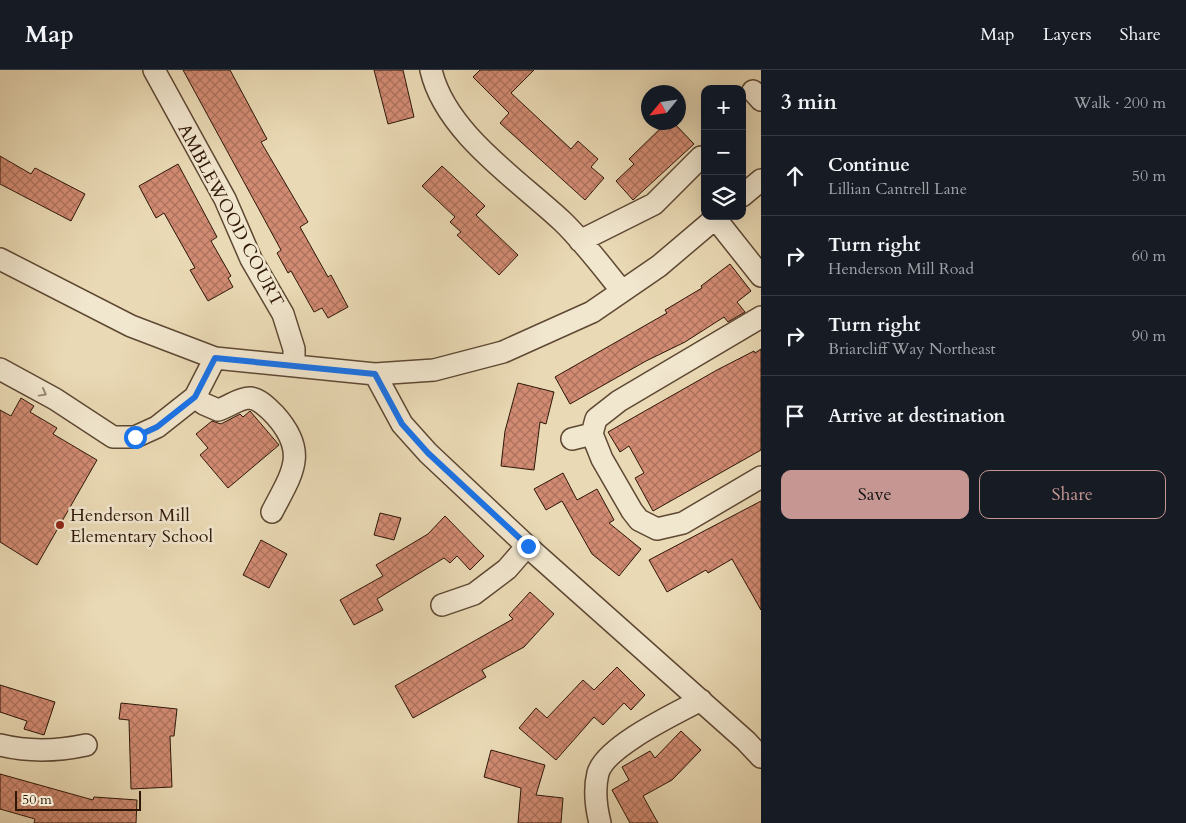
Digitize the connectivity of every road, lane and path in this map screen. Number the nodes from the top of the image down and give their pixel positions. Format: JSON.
{"nodes":[{"id":1,"x":154,"y":70,"type":"edge"},
{"id":2,"x":436,"y":73,"type":"edge"},
{"id":3,"x":701,"y":157,"type":"dead end"},
{"id":4,"x":761,"y":180,"type":"edge"},
{"id":5,"x":746,"y":193,"type":"edge"},
{"id":6,"x":713,"y":220,"type":"edge"},
{"id":7,"x":719,"y":220,"type":"edge"},
{"id":8,"x":580,"y":241,"type":"junction"},
{"id":9,"x":0,"y":259,"type":"edge"},
{"id":10,"x":761,"y":276,"type":"edge"},
{"id":11,"x":622,"y":290,"type":"junction"},
{"id":12,"x":761,"y":317,"type":"edge"},
{"id":13,"x":215,"y":358,"type":"junction"},
{"id":14,"x":294,"y":364,"type":"junction"},
{"id":15,"x":0,"y":369,"type":"edge"},
{"id":16,"x":375,"y":374,"type":"junction"},
{"id":17,"x":195,"y":397,"type":"junction"},
{"id":18,"x":761,"y":478,"type":"edge"},
{"id":19,"x":272,"y":512,"type":"dead end"},
{"id":20,"x":528,"y":546,"type":"junction"},
{"id":21,"x":442,"y":605,"type":"dead end"},
{"id":22,"x":700,"y":700,"type":"junction"},
{"id":23,"x":0,"y":745,"type":"edge"},
{"id":24,"x":86,"y":745,"type":"dead end"},
{"id":25,"x":761,"y":757,"type":"edge"},
{"id":26,"x":600,"y":823,"type":"edge"}],
"edges":[{"from":1,"to":14,"type":"street","name":"AMBLEWOOD COURT"},
{"from":2,"to":8,"type":"street"},
{"from":3,"to":8,"type":"street"},
{"from":4,"to":5,"type":"street"},
{"from":6,"to":11,"type":"street"},
{"from":7,"to":10,"type":"street"},
{"from":8,"to":11,"type":"street"},
{"from":9,"to":13,"type":"street"},
{"from":11,"to":16,"type":"street"},
{"from":12,"to":18,"type":"street"},
{"from":13,"to":14,"type":"street"},
{"from":13,"to":17,"type":"street"},
{"from":14,"to":16,"type":"street"},
{"from":15,"to":17,"type":"street","one_way":true},
{"from":16,"to":20,"type":"street"},
{"from":17,"to":19,"type":"street"},
{"from":20,"to":21,"type":"street"},
{"from":20,"to":22,"type":"street"},
{"from":22,"to":25,"type":"street"},
{"from":22,"to":26,"type":"street"},
{"from":23,"to":24,"type":"street"}]}
